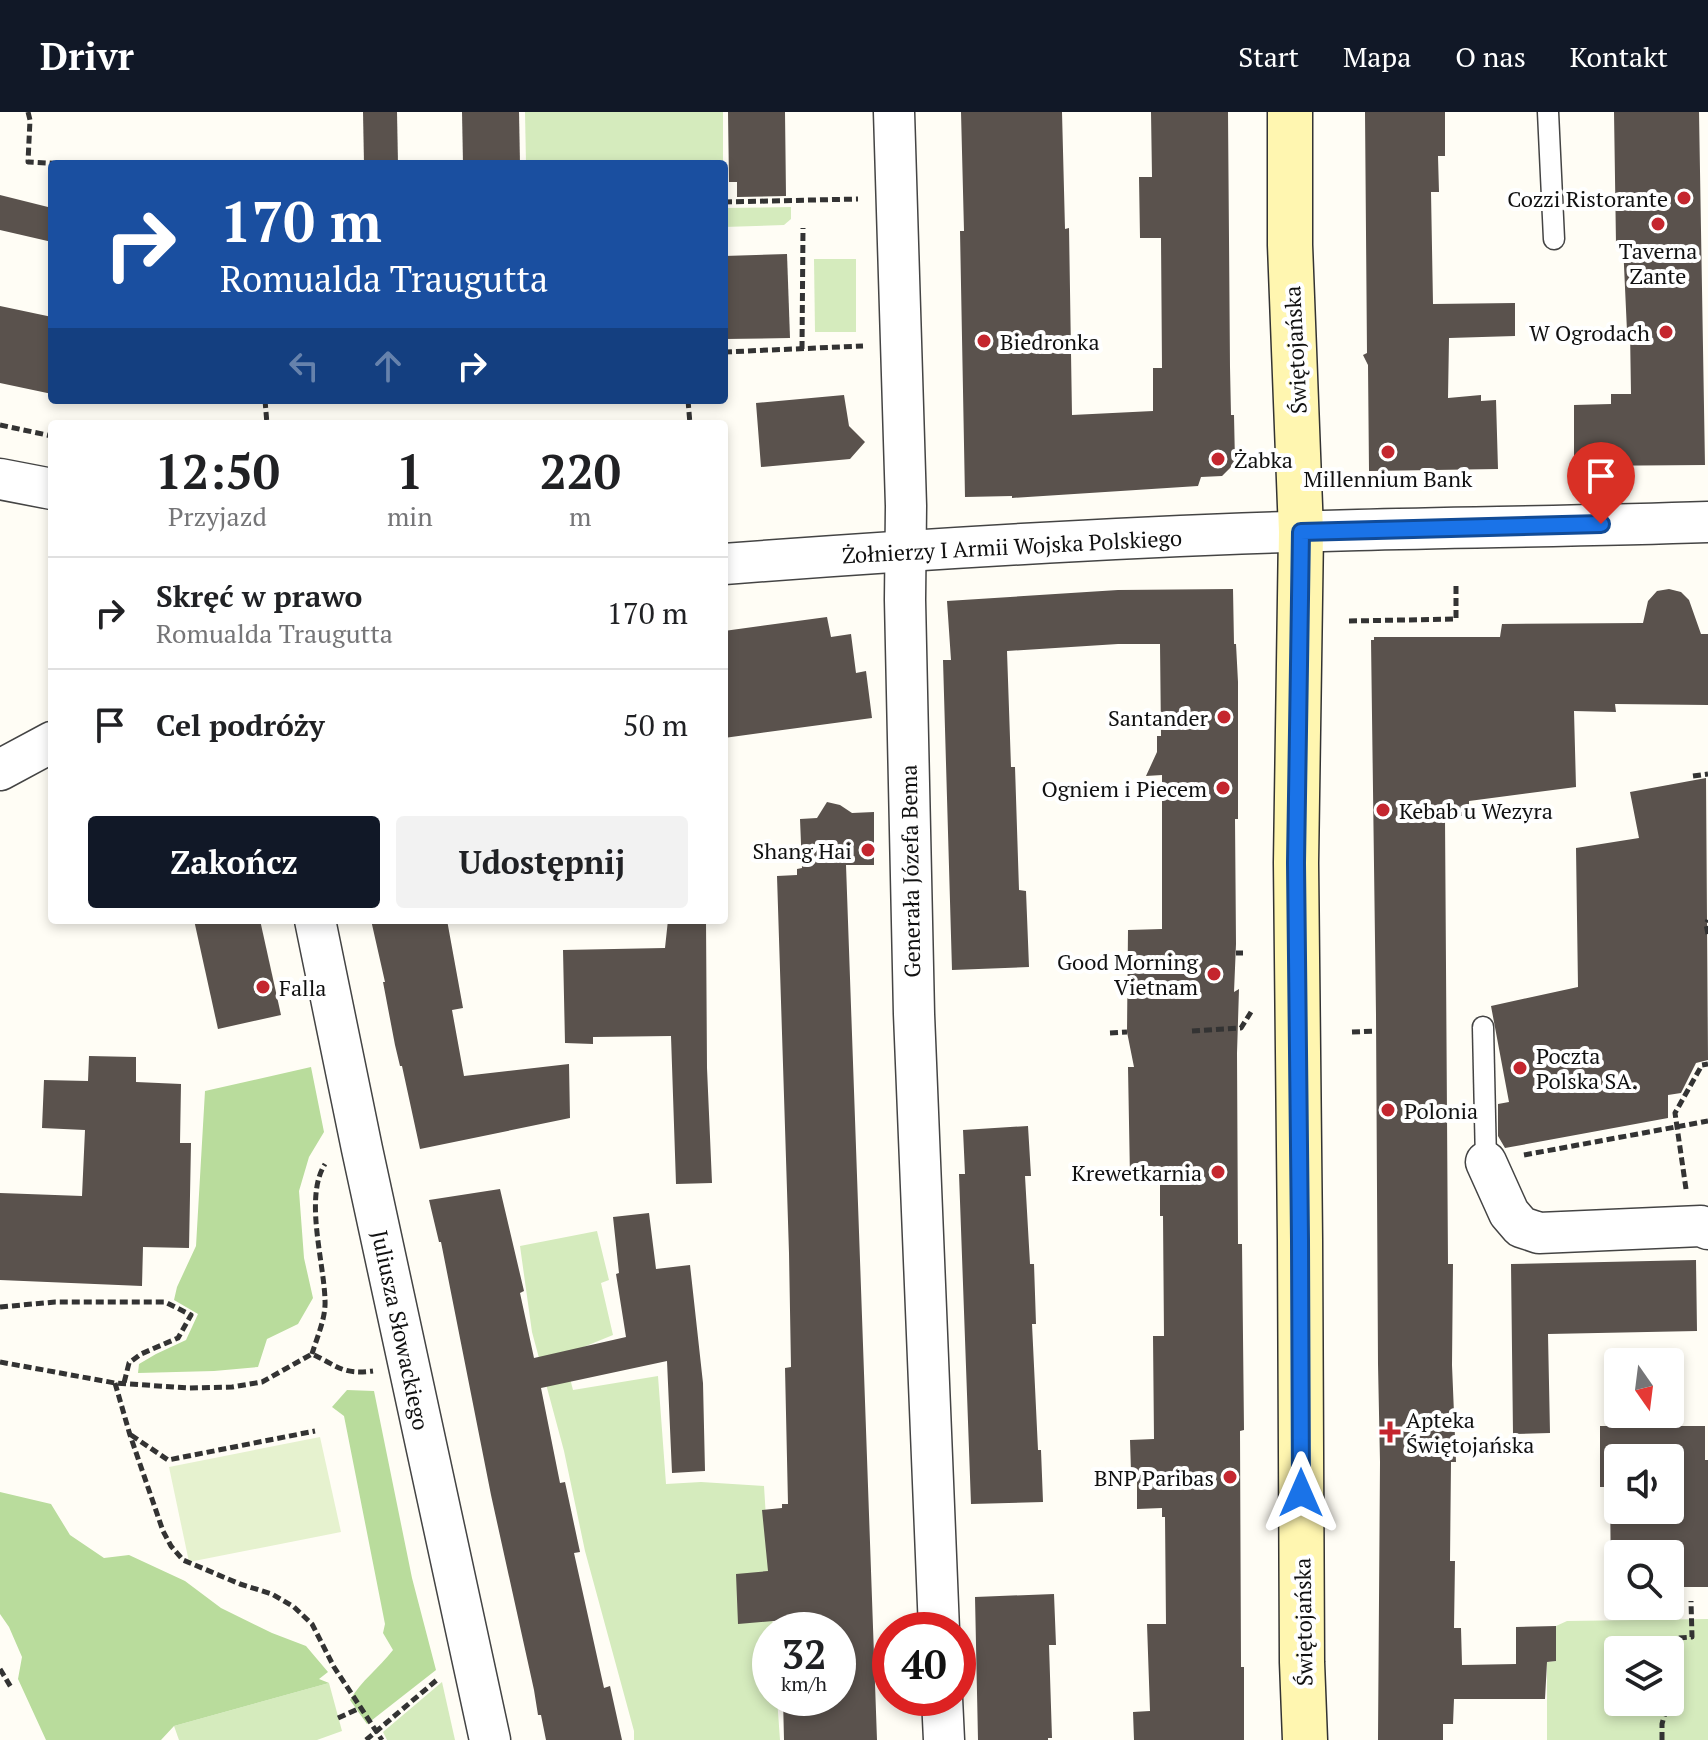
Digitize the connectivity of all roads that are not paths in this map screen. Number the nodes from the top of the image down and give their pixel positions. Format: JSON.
{"nodes":[{"id":1,"x":894,"y":112,"type":"edge"},
{"id":2,"x":1290,"y":112,"type":"edge"},
{"id":3,"x":1548,"y":112,"type":"edge"},
{"id":4,"x":1554,"y":239,"type":"dead end"},
{"id":5,"x":0,"y":479,"type":"edge"},
{"id":6,"x":48,"y":488,"type":"edge"},
{"id":7,"x":1708,"y":522,"type":"edge"},
{"id":8,"x":1301,"y":532,"type":"junction"},
{"id":9,"x":906,"y":550,"type":"junction"},
{"id":10,"x":728,"y":564,"type":"edge"},
{"id":11,"x":48,"y":744,"type":"edge"},
{"id":12,"x":0,"y":770,"type":"edge"},
{"id":13,"x":316,"y":924,"type":"edge"},
{"id":14,"x":1483,"y":1027,"type":"dead end"},
{"id":15,"x":1486,"y":1162,"type":"joint"},
{"id":16,"x":1700,"y":1228,"type":"edge"},
{"id":17,"x":938,"y":1612,"type":"edge"},
{"id":18,"x":943,"y":1716,"type":"edge"},
{"id":19,"x":490,"y":1740,"type":"edge"},
{"id":20,"x":944,"y":1740,"type":"edge"},
{"id":21,"x":1305,"y":1740,"type":"edge"}],
"edges":[{"from":1,"to":9,"type":"street","name":"Generała Józefa Bema"},
{"from":2,"to":8,"type":"street","name":"Świętojańska"},
{"from":3,"to":4,"type":"lane"},
{"from":5,"to":6,"type":"street"},
{"from":7,"to":8,"type":"street","name":"Żołnierzy I Armii Wojska Polskiego"},
{"from":8,"to":9,"type":"street","name":"Żołnierzy I Armii Wojska Polskiego"},
{"from":8,"to":21,"type":"street","name":"Świętojańska"},
{"from":9,"to":10,"type":"street","name":"Żołnierzy I Armii Wojska Polskiego"},
{"from":9,"to":17,"type":"street","name":"Generała Józefa Bema"},
{"from":11,"to":12,"type":"street"},
{"from":13,"to":19,"type":"street","name":"Juliusza Słowackiego"},
{"from":14,"to":15,"type":"lane"},
{"from":15,"to":16,"type":"street"},
{"from":18,"to":20,"type":"street"}]}
